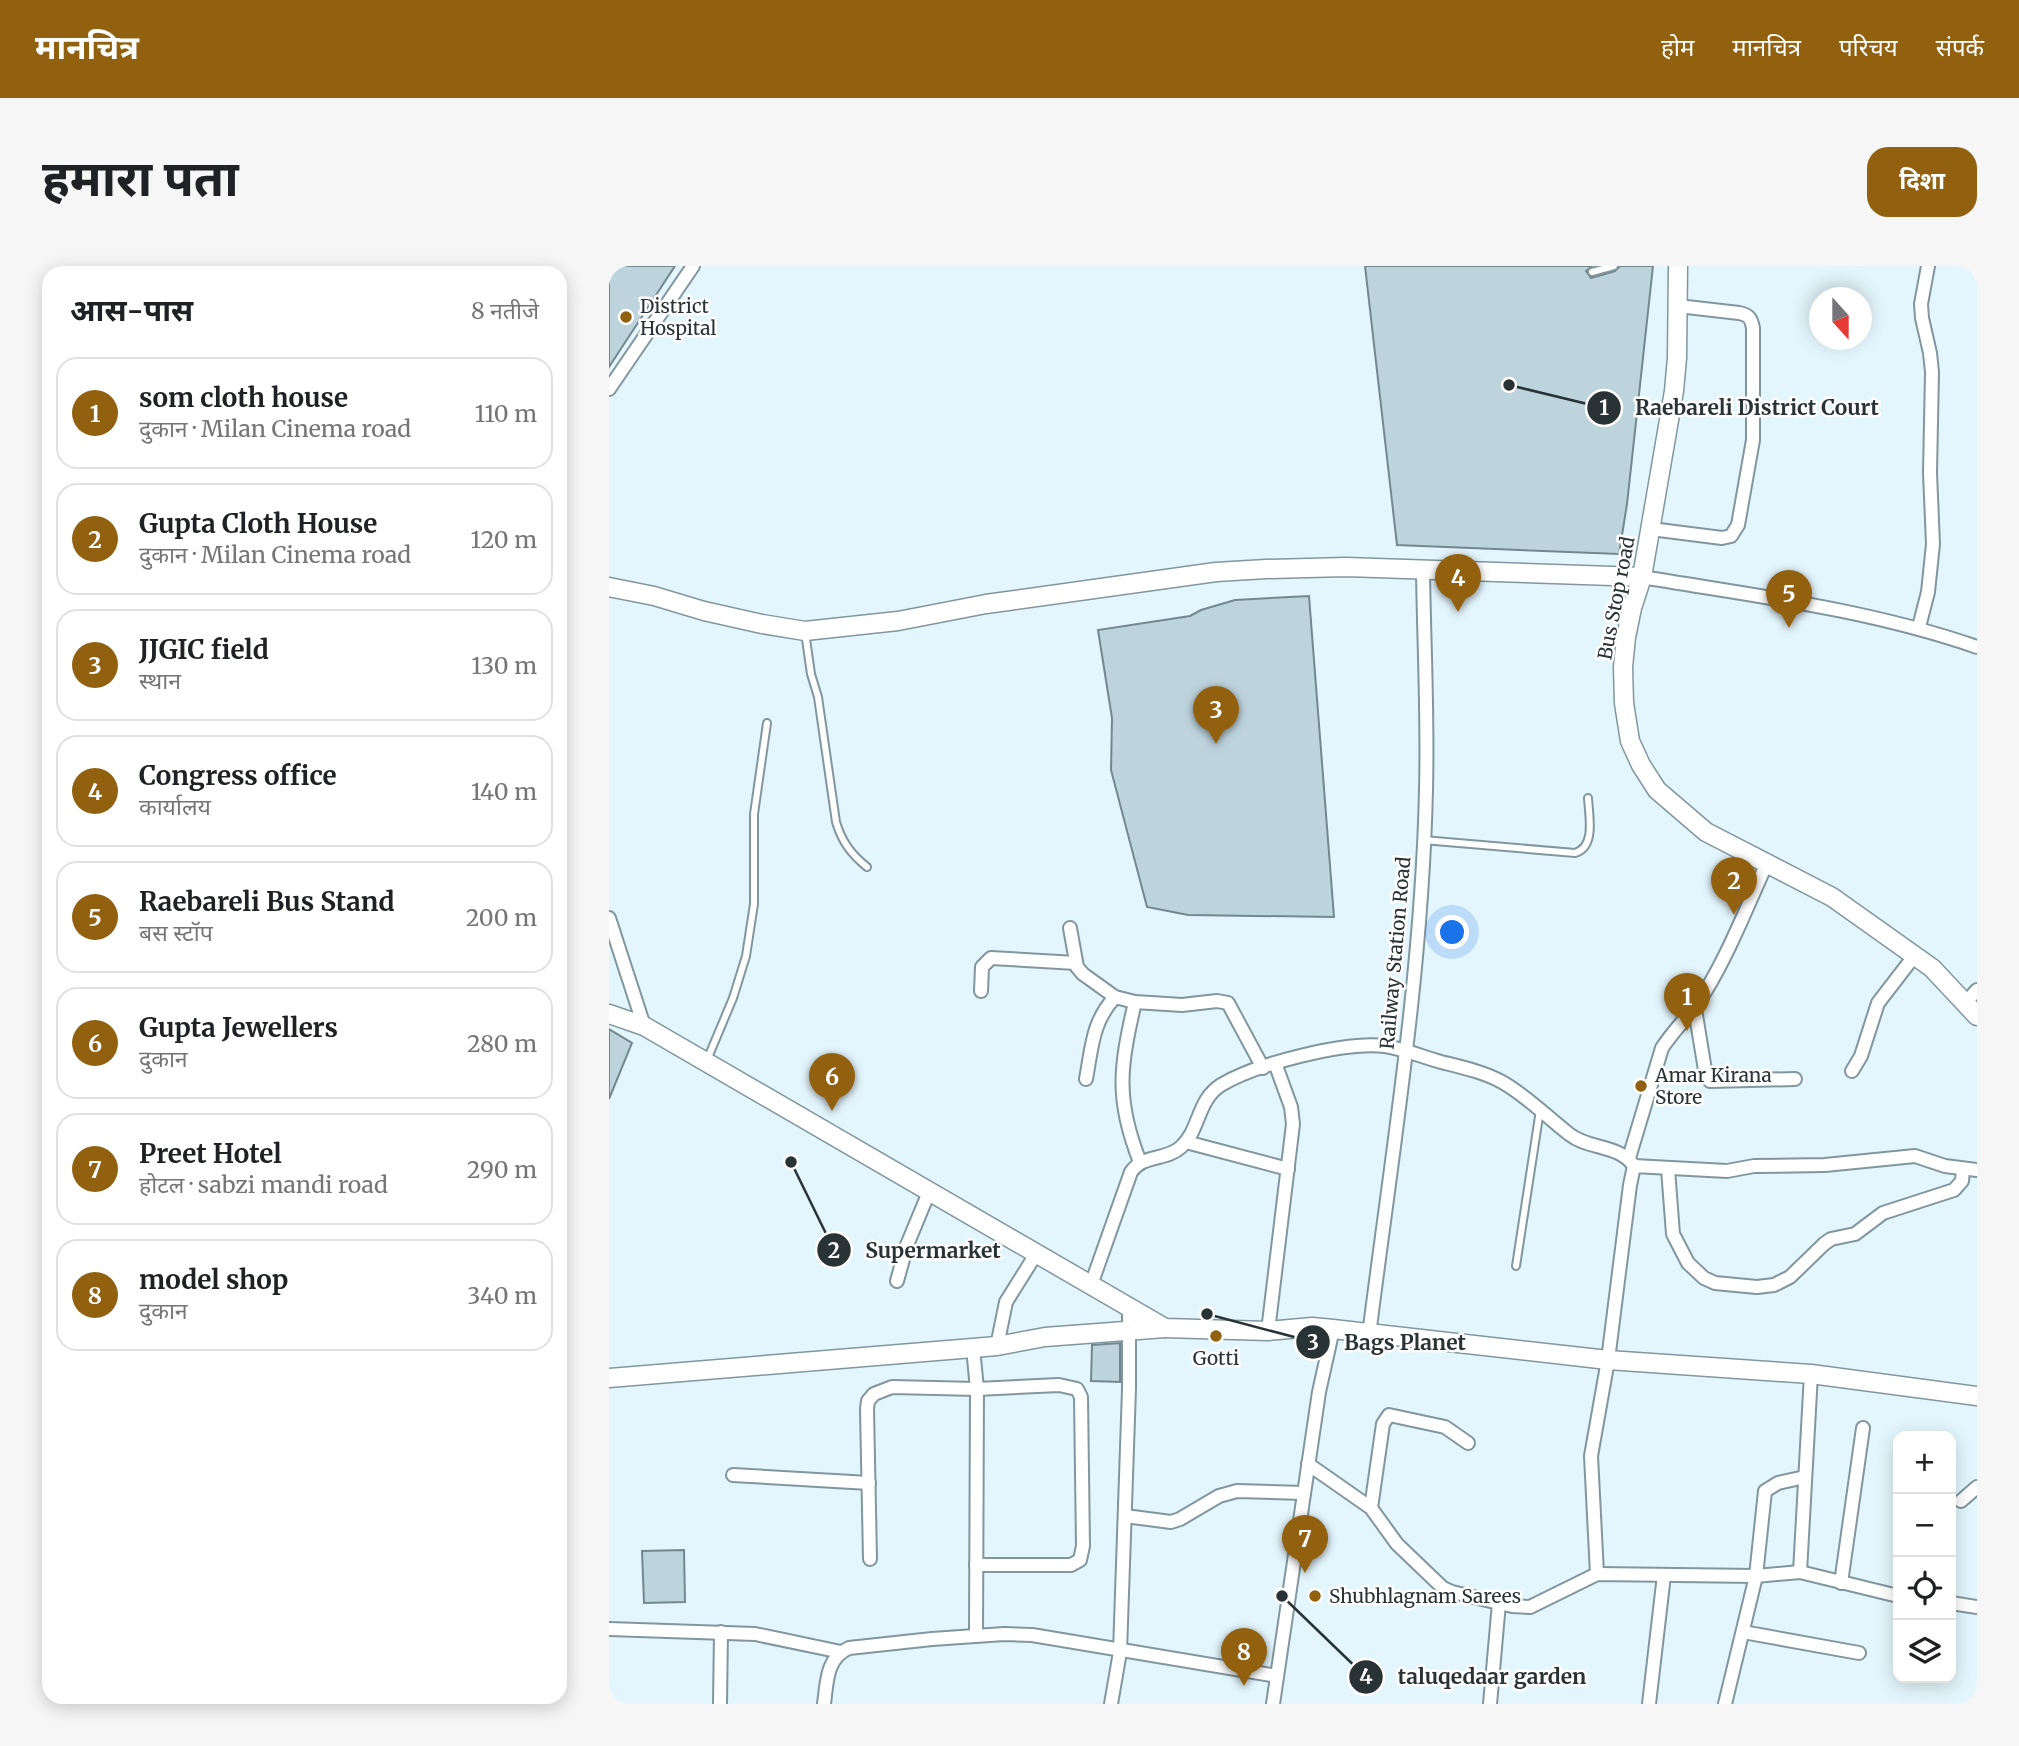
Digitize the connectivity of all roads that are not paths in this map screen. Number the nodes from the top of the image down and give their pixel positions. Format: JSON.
{"nodes":[{"id":1,"x":693,"y":266,"type":"edge"},
{"id":2,"x":1614,"y":266,"type":"edge"},
{"id":3,"x":1678,"y":266,"type":"edge"},
{"id":4,"x":1928,"y":266,"type":"edge"},
{"id":5,"x":1592,"y":272,"type":"dead end"},
{"id":6,"x":1678,"y":306,"type":"junction"},
{"id":7,"x":609,"y":389,"type":"edge"},
{"id":8,"x":1651,"y":529,"type":"junction"},
{"id":9,"x":1423,"y":571,"type":"junction"},
{"id":10,"x":1642,"y":577,"type":"junction"},
{"id":11,"x":609,"y":587,"type":"edge"},
{"id":12,"x":1919,"y":627,"type":"junction"},
{"id":13,"x":805,"y":631,"type":"junction"},
{"id":14,"x":1977,"y":647,"type":"edge"},
{"id":15,"x":767,"y":723,"type":"dead end"},
{"id":16,"x":1588,"y":798,"type":"dead end"},
{"id":17,"x":1423,"y":840,"type":"junction"},
{"id":18,"x":1767,"y":863,"type":"junction"},
{"id":19,"x":867,"y":867,"type":"dead end"},
{"id":20,"x":609,"y":918,"type":"edge"},
{"id":21,"x":1070,"y":928,"type":"dead end"},
{"id":22,"x":1915,"y":955,"type":"junction"},
{"id":23,"x":1076,"y":962,"type":"junction"},
{"id":24,"x":981,"y":991,"type":"dead end"},
{"id":25,"x":1115,"y":996,"type":"junction"},
{"id":26,"x":1135,"y":1002,"type":"junction"},
{"id":27,"x":1973,"y":1003,"type":"edge"},
{"id":28,"x":1695,"y":1009,"type":"junction"},
{"id":29,"x":609,"y":1014,"type":"edge"},
{"id":30,"x":644,"y":1026,"type":"junction"},
{"id":31,"x":1407,"y":1053,"type":"junction"},
{"id":32,"x":706,"y":1062,"type":"junction"},
{"id":33,"x":1269,"y":1065,"type":"junction"},
{"id":34,"x":1852,"y":1071,"type":"dead end"},
{"id":35,"x":1086,"y":1079,"type":"dead end"},
{"id":36,"x":1795,"y":1079,"type":"dead end"},
{"id":37,"x":1540,"y":1110,"type":"junction"},
{"id":38,"x":1186,"y":1142,"type":"junction"},
{"id":39,"x":1140,"y":1162,"type":"junction"},
{"id":40,"x":1632,"y":1162,"type":"junction"},
{"id":41,"x":1288,"y":1169,"type":"junction"},
{"id":42,"x":1668,"y":1169,"type":"junction"},
{"id":43,"x":1963,"y":1170,"type":"junction"},
{"id":44,"x":1977,"y":1170,"type":"edge"},
{"id":45,"x":929,"y":1192,"type":"junction"},
{"id":46,"x":1036,"y":1254,"type":"junction"},
{"id":47,"x":1516,"y":1266,"type":"dead end"},
{"id":48,"x":897,"y":1281,"type":"dead end"},
{"id":49,"x":1091,"y":1285,"type":"junction"},
{"id":50,"x":1129,"y":1307,"type":"junction"},
{"id":51,"x":1165,"y":1328,"type":"junction"},
{"id":52,"x":1333,"y":1329,"type":"junction"},
{"id":53,"x":1130,"y":1331,"type":"junction"},
{"id":54,"x":1268,"y":1331,"type":"junction"},
{"id":55,"x":1369,"y":1335,"type":"junction"},
{"id":56,"x":997,"y":1346,"type":"junction"},
{"id":57,"x":973,"y":1348,"type":"junction"},
{"id":58,"x":1608,"y":1360,"type":"junction"},
{"id":59,"x":1811,"y":1374,"type":"junction"},
{"id":60,"x":609,"y":1378,"type":"edge"},
{"id":61,"x":977,"y":1388,"type":"junction"},
{"id":62,"x":1977,"y":1396,"type":"edge"},
{"id":63,"x":1863,"y":1428,"type":"dead end"},
{"id":64,"x":1468,"y":1443,"type":"dead end"},
{"id":65,"x":1308,"y":1464,"type":"junction"},
{"id":66,"x":733,"y":1475,"type":"dead end"},
{"id":67,"x":1805,"y":1477,"type":"junction"},
{"id":68,"x":869,"y":1483,"type":"junction"},
{"id":69,"x":1977,"y":1487,"type":"edge"},
{"id":70,"x":1304,"y":1493,"type":"junction"},
{"id":71,"x":1961,"y":1501,"type":"dead end"},
{"id":72,"x":1371,"y":1508,"type":"junction"},
{"id":73,"x":1125,"y":1516,"type":"junction"},
{"id":74,"x":870,"y":1559,"type":"dead end"},
{"id":75,"x":976,"y":1565,"type":"junction"},
{"id":76,"x":1800,"y":1572,"type":"junction"},
{"id":77,"x":1597,"y":1574,"type":"junction"},
{"id":78,"x":1664,"y":1576,"type":"junction"},
{"id":79,"x":1756,"y":1576,"type":"junction"},
{"id":80,"x":1841,"y":1583,"type":"junction"},
{"id":81,"x":1893,"y":1594,"type":"edge"},
{"id":82,"x":1499,"y":1603,"type":"junction"},
{"id":83,"x":1956,"y":1604,"type":"edge"},
{"id":84,"x":1977,"y":1607,"type":"edge"},
{"id":85,"x":609,"y":1629,"type":"edge"},
{"id":86,"x":721,"y":1632,"type":"junction"},
{"id":87,"x":1743,"y":1632,"type":"junction"},
{"id":88,"x":976,"y":1636,"type":"junction"},
{"id":89,"x":1120,"y":1651,"type":"junction"},
{"id":90,"x":841,"y":1652,"type":"junction"},
{"id":91,"x":1859,"y":1653,"type":"dead end"},
{"id":92,"x":1277,"y":1676,"type":"junction"},
{"id":93,"x":720,"y":1704,"type":"edge"},
{"id":94,"x":824,"y":1704,"type":"edge"},
{"id":95,"x":1111,"y":1704,"type":"edge"},
{"id":96,"x":1273,"y":1704,"type":"edge"},
{"id":97,"x":1490,"y":1704,"type":"edge"},
{"id":98,"x":1649,"y":1704,"type":"edge"},
{"id":99,"x":1725,"y":1704,"type":"edge"}],
"edges":[{"from":1,"to":7,"type":"street"},
{"from":2,"to":5,"type":"lane"},
{"from":3,"to":6,"type":"street","name":"Bus Stop road"},
{"from":4,"to":12,"type":"street"},
{"from":6,"to":8,"type":"street","name":"Bus Stop road"},
{"from":6,"to":8,"type":"street"},
{"from":8,"to":10,"type":"street","name":"Bus Stop road"},
{"from":9,"to":10,"type":"street"},
{"from":9,"to":13,"type":"street"},
{"from":9,"to":17,"type":"street","name":"Railway Station Road"},
{"from":10,"to":12,"type":"street"},
{"from":10,"to":18,"type":"street","name":"Bus Stop road"},
{"from":11,"to":13,"type":"street"},
{"from":12,"to":14,"type":"street"},
{"from":13,"to":19,"type":"lane"},
{"from":15,"to":32,"type":"lane"},
{"from":16,"to":17,"type":"lane"},
{"from":17,"to":31,"type":"street","name":"Railway Station Road"},
{"from":18,"to":22,"type":"street","name":"Bus Stop road"},
{"from":18,"to":28,"type":"street"},
{"from":20,"to":30,"type":"street"},
{"from":21,"to":23,"type":"street"},
{"from":22,"to":27,"type":"street","name":"Bus Stop road"},
{"from":22,"to":34,"type":"street"},
{"from":23,"to":24,"type":"street"},
{"from":23,"to":25,"type":"street"},
{"from":25,"to":26,"type":"street"},
{"from":25,"to":35,"type":"street"},
{"from":26,"to":33,"type":"street"},
{"from":26,"to":39,"type":"street"},
{"from":28,"to":36,"type":"street"},
{"from":28,"to":40,"type":"street"},
{"from":29,"to":30,"type":"street"},
{"from":30,"to":32,"type":"street"},
{"from":31,"to":33,"type":"street"},
{"from":31,"to":37,"type":"street"},
{"from":31,"to":55,"type":"street","name":"Railway Station Road"},
{"from":32,"to":45,"type":"street"},
{"from":33,"to":38,"type":"street"},
{"from":33,"to":41,"type":"street"},
{"from":37,"to":40,"type":"street"},
{"from":37,"to":47,"type":"lane"},
{"from":38,"to":39,"type":"street"},
{"from":38,"to":41,"type":"street"},
{"from":39,"to":49,"type":"street"},
{"from":40,"to":42,"type":"street"},
{"from":40,"to":58,"type":"street"},
{"from":41,"to":54,"type":"street"},
{"from":42,"to":43,"type":"street"},
{"from":42,"to":43,"type":"street"},
{"from":43,"to":44,"type":"street"},
{"from":45,"to":46,"type":"street"},
{"from":45,"to":48,"type":"street"},
{"from":46,"to":49,"type":"street"},
{"from":46,"to":56,"type":"street"},
{"from":49,"to":50,"type":"street"},
{"from":50,"to":51,"type":"street"},
{"from":50,"to":53,"type":"street"},
{"from":51,"to":53,"type":"street"},
{"from":51,"to":54,"type":"street"},
{"from":52,"to":54,"type":"street"},
{"from":52,"to":55,"type":"street"},
{"from":52,"to":65,"type":"street"},
{"from":53,"to":56,"type":"street"},
{"from":53,"to":73,"type":"street"},
{"from":55,"to":58,"type":"street"},
{"from":56,"to":57,"type":"street"},
{"from":57,"to":60,"type":"street"},
{"from":57,"to":61,"type":"street"},
{"from":58,"to":59,"type":"street"},
{"from":58,"to":77,"type":"street"},
{"from":59,"to":62,"type":"street"},
{"from":59,"to":67,"type":"street"},
{"from":61,"to":68,"type":"street"},
{"from":61,"to":75,"type":"street"},
{"from":61,"to":75,"type":"street"},
{"from":63,"to":80,"type":"street"},
{"from":64,"to":72,"type":"street"},
{"from":65,"to":70,"type":"street"},
{"from":65,"to":72,"type":"street"},
{"from":66,"to":68,"type":"street"},
{"from":67,"to":76,"type":"street"},
{"from":67,"to":79,"type":"street"},
{"from":68,"to":74,"type":"street"},
{"from":69,"to":71,"type":"street"},
{"from":70,"to":73,"type":"street"},
{"from":70,"to":92,"type":"street"},
{"from":72,"to":82,"type":"street"},
{"from":73,"to":89,"type":"street"},
{"from":75,"to":88,"type":"street"},
{"from":76,"to":79,"type":"street"},
{"from":76,"to":80,"type":"street"},
{"from":77,"to":78,"type":"street"},
{"from":77,"to":82,"type":"street"},
{"from":78,"to":79,"type":"street"},
{"from":78,"to":98,"type":"street"},
{"from":79,"to":87,"type":"street"},
{"from":80,"to":81,"type":"street"},
{"from":82,"to":97,"type":"street"},
{"from":83,"to":84,"type":"street"},
{"from":85,"to":86,"type":"street"},
{"from":86,"to":90,"type":"street"},
{"from":86,"to":93,"type":"street"},
{"from":87,"to":91,"type":"street"},
{"from":87,"to":99,"type":"street"},
{"from":88,"to":89,"type":"street"},
{"from":88,"to":90,"type":"street"},
{"from":89,"to":92,"type":"street"},
{"from":89,"to":95,"type":"street"},
{"from":90,"to":94,"type":"street"},
{"from":92,"to":96,"type":"street"}]}
